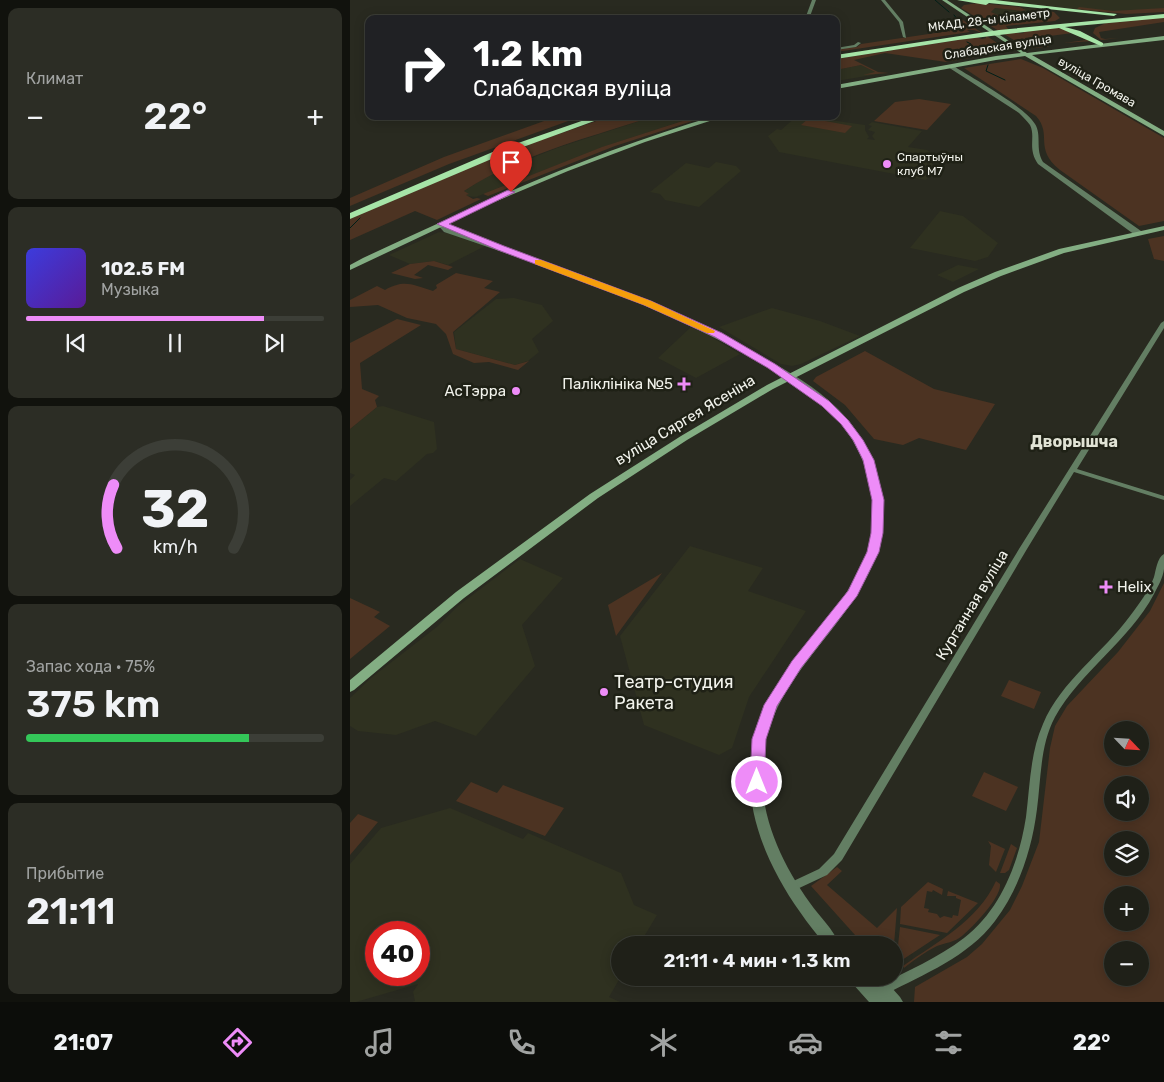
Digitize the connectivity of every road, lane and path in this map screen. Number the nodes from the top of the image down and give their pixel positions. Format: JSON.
{"nodes":[{"id":1,"x":814,"y":0,"type":"edge"},
{"id":2,"x":883,"y":0,"type":"edge"},
{"id":3,"x":944,"y":0,"type":"edge"},
{"id":4,"x":960,"y":0,"type":"edge"},
{"id":5,"x":980,"y":1,"type":"edge"},
{"id":6,"x":957,"y":11,"type":"junction"},
{"id":7,"x":1052,"y":11,"type":"junction"},
{"id":8,"x":1079,"y":11,"type":"junction"},
{"id":9,"x":1164,"y":14,"type":"edge"},
{"id":10,"x":808,"y":15,"type":"edge"},
{"id":11,"x":1137,"y":15,"type":"junction"},
{"id":12,"x":1119,"y":19,"type":"junction"},
{"id":13,"x":1050,"y":24,"type":"junction"},
{"id":14,"x":1042,"y":27,"type":"junction"},
{"id":15,"x":1013,"y":29,"type":"junction"},
{"id":16,"x":905,"y":37,"type":"dead end"},
{"id":17,"x":1164,"y":38,"type":"edge"},
{"id":18,"x":859,"y":43,"type":"dead end"},
{"id":19,"x":1101,"y":44,"type":"junction"},
{"id":20,"x":840,"y":48,"type":"edge"},
{"id":21,"x":1024,"y":54,"type":"junction"},
{"id":22,"x":840,"y":55,"type":"edge"},
{"id":23,"x":950,"y":66,"type":"junction"},
{"id":24,"x":840,"y":86,"type":"edge"},
{"id":25,"x":580,"y":120,"type":"edge"},
{"id":26,"x":593,"y":120,"type":"edge"},
{"id":27,"x":709,"y":120,"type":"edge"},
{"id":28,"x":1164,"y":134,"type":"edge"},
{"id":29,"x":388,"y":196,"type":"junction"},
{"id":30,"x":350,"y":211,"type":"edge"},
{"id":31,"x":350,"y":216,"type":"edge"},
{"id":32,"x":441,"y":224,"type":"junction"},
{"id":33,"x":1164,"y":228,"type":"edge"},
{"id":34,"x":1138,"y":233,"type":"junction"},
{"id":35,"x":350,"y":269,"type":"edge"},
{"id":36,"x":1164,"y":323,"type":"edge"},
{"id":37,"x":789,"y":378,"type":"junction"},
{"id":38,"x":1074,"y":470,"type":"junction"},
{"id":39,"x":1164,"y":498,"type":"edge"},
{"id":40,"x":1164,"y":557,"type":"edge"},
{"id":41,"x":350,"y":688,"type":"edge"},
{"id":42,"x":791,"y":887,"type":"junction"},
{"id":43,"x":827,"y":936,"type":"edge"},
{"id":44,"x":877,"y":991,"type":"edge"},
{"id":45,"x":895,"y":1002,"type":"edge"}],
"edges":[{"from":1,"to":10,"type":"street"},
{"from":2,"to":16,"type":"street"},
{"from":3,"to":6,"type":"main road","name":"вуліца Громава"},
{"from":4,"to":5,"type":"highway"},
{"from":5,"to":6,"type":"highway"},
{"from":5,"to":7,"type":"highway"},
{"from":5,"to":8,"type":"highway"},
{"from":6,"to":21,"type":"main road","name":"вуліца Громава"},
{"from":7,"to":8,"type":"highway"},
{"from":7,"to":13,"type":"highway"},
{"from":8,"to":11,"type":"highway"},
{"from":9,"to":11,"type":"highway","name":"МКАД, 28-ы кіламетр"},
{"from":9,"to":12,"type":"highway","name":"МКАД, 28-ы кіламетр"},
{"from":11,"to":13,"type":"highway","name":"МКАД, 28-ы кіламетр"},
{"from":12,"to":14,"type":"highway","name":"МКАД, 28-ы кіламетр"},
{"from":12,"to":19,"type":"highway"},
{"from":13,"to":15,"type":"highway","name":"МКАД, 28-ы кіламетр"},
{"from":14,"to":15,"type":"highway","name":"МКАД, 28-ы кіламетр"},
{"from":14,"to":19,"type":"highway"},
{"from":15,"to":22,"type":"highway","name":"МКАД, 28-ы кіламетр"},
{"from":17,"to":19,"type":"main road","name":"Слабадская вуліца"},
{"from":18,"to":20,"type":"street"},
{"from":19,"to":21,"type":"main road","name":"Слабадская вуліца"},
{"from":21,"to":23,"type":"main road","name":"Слабадская вуліца"},
{"from":21,"to":28,"type":"main road","name":"вуліца Громава"},
{"from":23,"to":24,"type":"main road","name":"Слабадская вуліца"},
{"from":23,"to":34,"type":"street"},
{"from":25,"to":29,"type":"highway"},
{"from":26,"to":29,"type":"highway"},
{"from":27,"to":32,"type":"main road"},
{"from":29,"to":30,"type":"highway"},
{"from":29,"to":31,"type":"highway"},
{"from":32,"to":35,"type":"main road"},
{"from":32,"to":37,"type":"street"},
{"from":33,"to":34,"type":"main road","name":"вуліца Сяргея Ясеніна"},
{"from":34,"to":37,"type":"main road","name":"вуліца Сяргея Ясеніна"},
{"from":36,"to":38,"type":"street","name":"Курганная вуліца"},
{"from":37,"to":41,"type":"main road","name":"вуліца Сяргея Ясеніна"},
{"from":37,"to":42,"type":"street"},
{"from":38,"to":39,"type":"street"},
{"from":38,"to":42,"type":"street","name":"Курганная вуліца"},
{"from":40,"to":44,"type":"street"},
{"from":42,"to":43,"type":"street"},
{"from":44,"to":45,"type":"street"}]}
